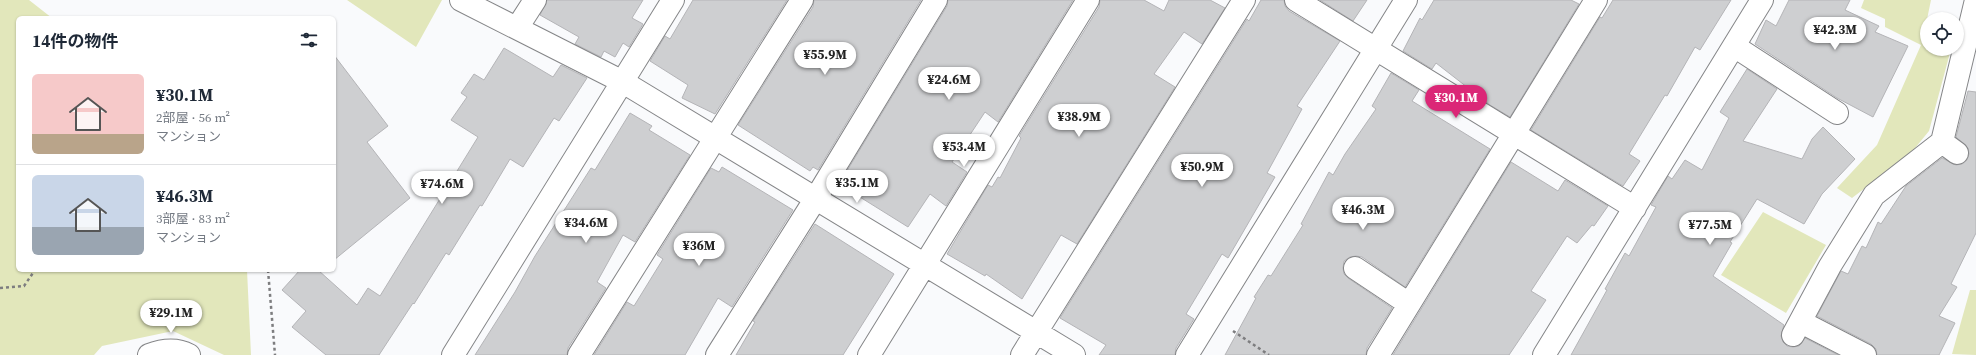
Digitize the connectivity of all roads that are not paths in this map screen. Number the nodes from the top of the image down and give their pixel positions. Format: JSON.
{"nodes":[{"id":1,"x":461,"y":0,"type":"edge"},
{"id":2,"x":534,"y":0,"type":"edge"},
{"id":3,"x":673,"y":0,"type":"edge"},
{"id":4,"x":802,"y":0,"type":"edge"},
{"id":5,"x":936,"y":0,"type":"edge"},
{"id":6,"x":1088,"y":0,"type":"edge"},
{"id":7,"x":1244,"y":0,"type":"edge"},
{"id":8,"x":1296,"y":0,"type":"edge"},
{"id":9,"x":1406,"y":0,"type":"edge"},
{"id":10,"x":1596,"y":0,"type":"edge"},
{"id":11,"x":1762,"y":0,"type":"edge"},
{"id":12,"x":1976,"y":0,"type":"edge"},
{"id":13,"x":517,"y":28,"type":"junction"},
{"id":14,"x":1734,"y":46,"type":"junction"},
{"id":15,"x":1375,"y":49,"type":"junction"},
{"id":16,"x":623,"y":82,"type":"junction"},
{"id":17,"x":1837,"y":113,"type":"dead end"},
{"id":18,"x":1513,"y":134,"type":"junction"},
{"id":19,"x":715,"y":137,"type":"junction"},
{"id":20,"x":816,"y":198,"type":"junction"},
{"id":21,"x":1635,"y":208,"type":"junction"},
{"id":22,"x":924,"y":264,"type":"junction"},
{"id":23,"x":1355,"y":268,"type":"dead end"},
{"id":24,"x":1409,"y":304,"type":"junction"},
{"id":25,"x":1036,"y":332,"type":"junction"},
{"id":26,"x":149,"y":355,"type":"edge"},
{"id":27,"x":189,"y":355,"type":"edge"},
{"id":28,"x":453,"y":355,"type":"edge"},
{"id":29,"x":580,"y":355,"type":"edge"},
{"id":30,"x":717,"y":355,"type":"edge"},
{"id":31,"x":869,"y":355,"type":"edge"},
{"id":32,"x":1022,"y":355,"type":"edge"},
{"id":33,"x":1074,"y":355,"type":"edge"},
{"id":34,"x":1187,"y":355,"type":"edge"},
{"id":35,"x":1378,"y":355,"type":"edge"},
{"id":36,"x":1544,"y":355,"type":"edge"},
{"id":37,"x":1865,"y":355,"type":"edge"}],
"edges":[{"from":1,"to":13,"type":"street"},
{"from":2,"to":13,"type":"street"},
{"from":3,"to":16,"type":"street"},
{"from":4,"to":19,"type":"street"},
{"from":5,"to":20,"type":"street"},
{"from":6,"to":22,"type":"street"},
{"from":7,"to":25,"type":"street"},
{"from":8,"to":15,"type":"street"},
{"from":9,"to":15,"type":"street"},
{"from":10,"to":18,"type":"street"},
{"from":11,"to":14,"type":"street"},
{"from":12,"to":37,"type":"street"},
{"from":13,"to":16,"type":"street"},
{"from":14,"to":17,"type":"street"},
{"from":14,"to":21,"type":"street"},
{"from":15,"to":18,"type":"street"},
{"from":15,"to":34,"type":"street"},
{"from":16,"to":19,"type":"street"},
{"from":16,"to":28,"type":"street"},
{"from":18,"to":21,"type":"street"},
{"from":18,"to":24,"type":"street"},
{"from":19,"to":20,"type":"street"},
{"from":19,"to":29,"type":"street"},
{"from":20,"to":22,"type":"street"},
{"from":20,"to":30,"type":"street"},
{"from":21,"to":36,"type":"street"},
{"from":22,"to":25,"type":"street"},
{"from":22,"to":31,"type":"street"},
{"from":23,"to":24,"type":"street"},
{"from":24,"to":35,"type":"street"},
{"from":25,"to":32,"type":"street"},
{"from":25,"to":33,"type":"street"},
{"from":26,"to":27,"type":"street"}]}
